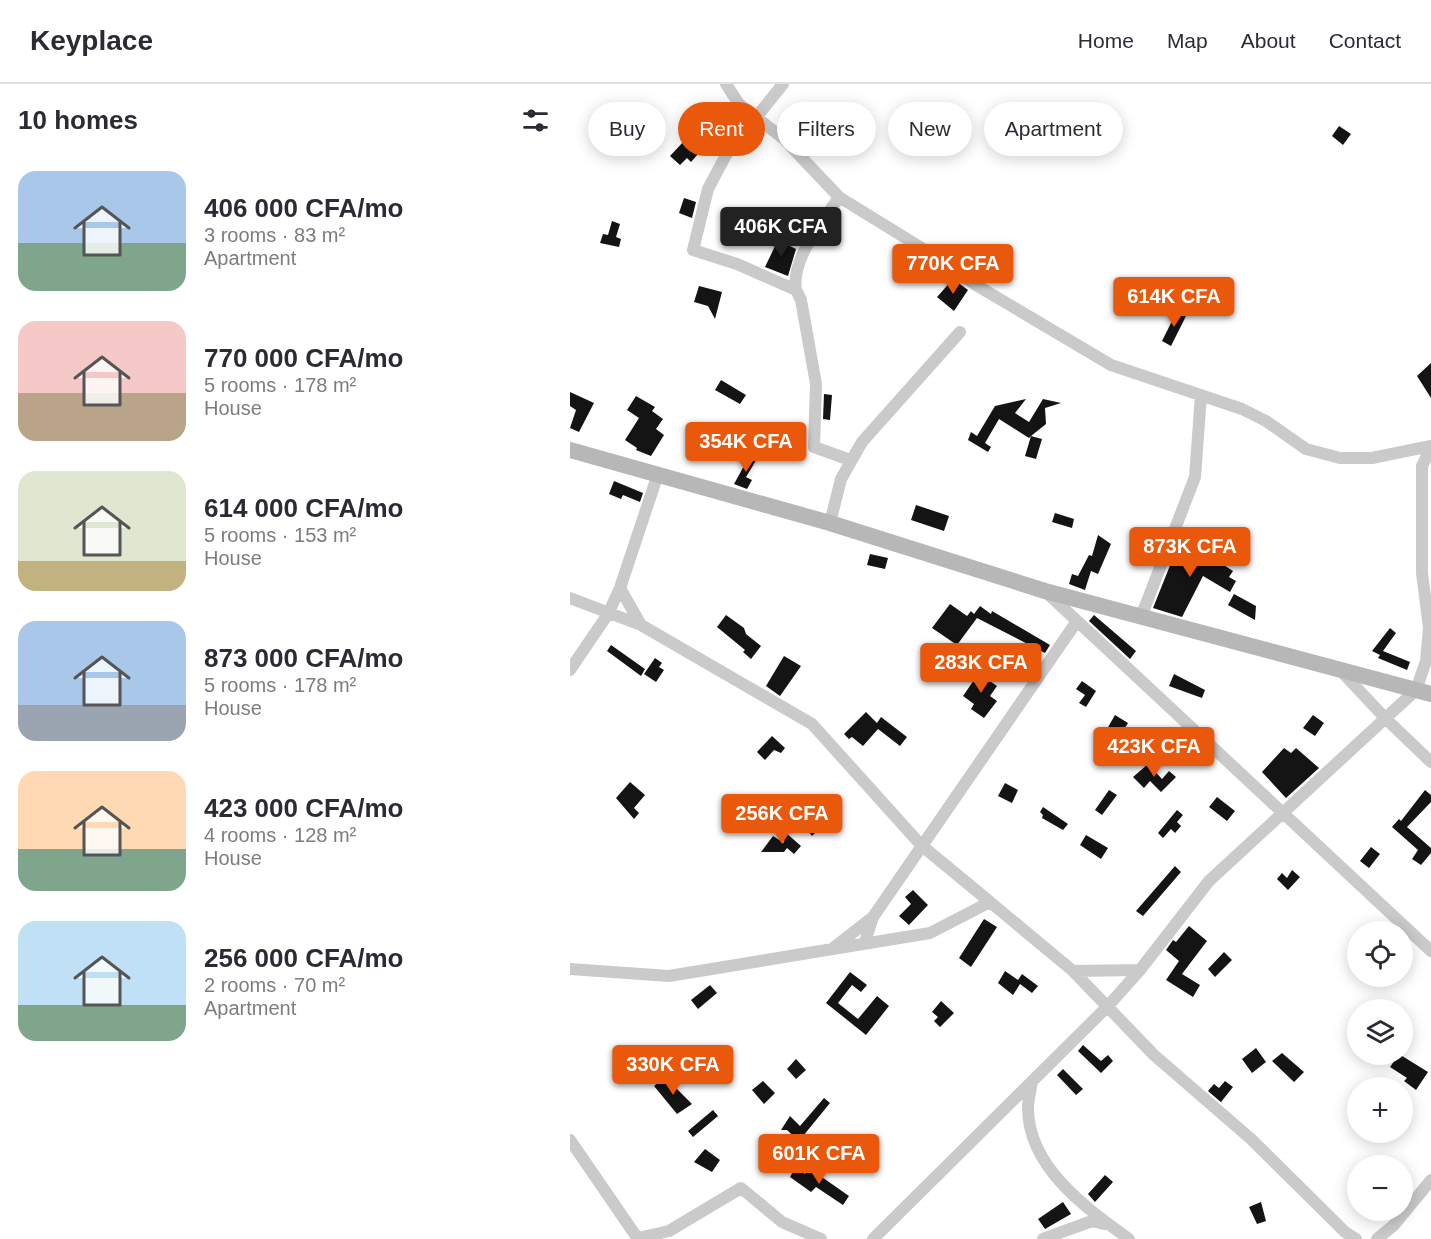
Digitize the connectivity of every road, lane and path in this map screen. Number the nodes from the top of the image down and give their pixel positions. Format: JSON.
{"nodes":[{"id":1,"x":726,"y":84,"type":"edge"},
{"id":2,"x":783,"y":84,"type":"edge"},
{"id":3,"x":738,"y":102,"type":"edge"},
{"id":4,"x":765,"y":108,"type":"edge"},
{"id":5,"x":765,"y":124,"type":"edge"},
{"id":6,"x":725,"y":156,"type":"edge"},
{"id":7,"x":839,"y":197,"type":"junction"},
{"id":8,"x":796,"y":290,"type":"junction"},
{"id":9,"x":960,"y":332,"type":"dead end"},
{"id":10,"x":1201,"y":395,"type":"junction"},
{"id":11,"x":1431,"y":447,"type":"edge"},
{"id":12,"x":570,"y":450,"type":"edge"},
{"id":13,"x":850,"y":460,"type":"junction"},
{"id":14,"x":658,"y":474,"type":"junction"},
{"id":15,"x":830,"y":523,"type":"junction"},
{"id":16,"x":620,"y":588,"type":"junction"},
{"id":17,"x":1045,"y":591,"type":"junction"},
{"id":18,"x":570,"y":598,"type":"edge"},
{"id":19,"x":608,"y":614,"type":"junction"},
{"id":20,"x":1141,"y":617,"type":"junction"},
{"id":21,"x":1077,"y":621,"type":"junction"},
{"id":22,"x":641,"y":625,"type":"junction"},
{"id":23,"x":570,"y":670,"type":"edge"},
{"id":24,"x":1340,"y":670,"type":"junction"},
{"id":25,"x":1423,"y":692,"type":"edge"},
{"id":26,"x":1386,"y":719,"type":"junction"},
{"id":27,"x":1431,"y":762,"type":"edge"},
{"id":28,"x":1284,"y":812,"type":"junction"},
{"id":29,"x":921,"y":845,"type":"junction"},
{"id":30,"x":990,"y":902,"type":"junction"},
{"id":31,"x":873,"y":917,"type":"junction"},
{"id":32,"x":865,"y":942,"type":"junction"},
{"id":33,"x":831,"y":949,"type":"junction"},
{"id":34,"x":1431,"y":951,"type":"edge"},
{"id":35,"x":570,"y":969,"type":"edge"},
{"id":36,"x":1140,"y":970,"type":"junction"},
{"id":37,"x":1073,"y":971,"type":"junction"},
{"id":38,"x":1108,"y":1006,"type":"junction"},
{"id":39,"x":1032,"y":1081,"type":"junction"},
{"id":40,"x":570,"y":1140,"type":"edge"},
{"id":41,"x":1431,"y":1180,"type":"edge"},
{"id":42,"x":1109,"y":1225,"type":"junction"},
{"id":43,"x":638,"y":1239,"type":"edge"},
{"id":44,"x":821,"y":1239,"type":"edge"},
{"id":45,"x":873,"y":1239,"type":"edge"},
{"id":46,"x":1043,"y":1239,"type":"edge"},
{"id":47,"x":1129,"y":1239,"type":"edge"},
{"id":48,"x":1356,"y":1239,"type":"edge"},
{"id":49,"x":1377,"y":1239,"type":"edge"}],
"edges":[{"from":1,"to":3,"type":"street"},
{"from":2,"to":4,"type":"street"},
{"from":5,"to":7,"type":"street"},
{"from":6,"to":8,"type":"street"},
{"from":7,"to":8,"type":"street"},
{"from":7,"to":10,"type":"street"},
{"from":8,"to":13,"type":"street"},
{"from":9,"to":13,"type":"street"},
{"from":10,"to":11,"type":"street"},
{"from":10,"to":20,"type":"street"},
{"from":11,"to":25,"type":"street"},
{"from":12,"to":14,"type":"main road"},
{"from":13,"to":15,"type":"street"},
{"from":14,"to":15,"type":"main road"},
{"from":14,"to":16,"type":"street"},
{"from":15,"to":17,"type":"main road"},
{"from":16,"to":19,"type":"street"},
{"from":16,"to":22,"type":"street"},
{"from":17,"to":20,"type":"main road"},
{"from":17,"to":21,"type":"street"},
{"from":18,"to":19,"type":"street"},
{"from":19,"to":22,"type":"street"},
{"from":19,"to":23,"type":"street"},
{"from":20,"to":24,"type":"main road"},
{"from":21,"to":28,"type":"street"},
{"from":21,"to":29,"type":"street"},
{"from":22,"to":29,"type":"street"},
{"from":24,"to":25,"type":"main road"},
{"from":24,"to":26,"type":"street"},
{"from":25,"to":26,"type":"street"},
{"from":26,"to":27,"type":"street"},
{"from":26,"to":28,"type":"street"},
{"from":28,"to":34,"type":"street"},
{"from":28,"to":36,"type":"street"},
{"from":29,"to":30,"type":"street"},
{"from":29,"to":31,"type":"street"},
{"from":30,"to":32,"type":"street"},
{"from":30,"to":37,"type":"street"},
{"from":31,"to":32,"type":"street"},
{"from":31,"to":33,"type":"street"},
{"from":32,"to":33,"type":"street"},
{"from":33,"to":35,"type":"street"},
{"from":36,"to":37,"type":"street"},
{"from":36,"to":38,"type":"street"},
{"from":37,"to":38,"type":"street"},
{"from":38,"to":39,"type":"street"},
{"from":38,"to":48,"type":"street"},
{"from":39,"to":42,"type":"street"},
{"from":39,"to":45,"type":"street"},
{"from":40,"to":43,"type":"street"},
{"from":41,"to":49,"type":"street"},
{"from":42,"to":46,"type":"street"},
{"from":42,"to":47,"type":"street"},
{"from":43,"to":44,"type":"street"}]}
